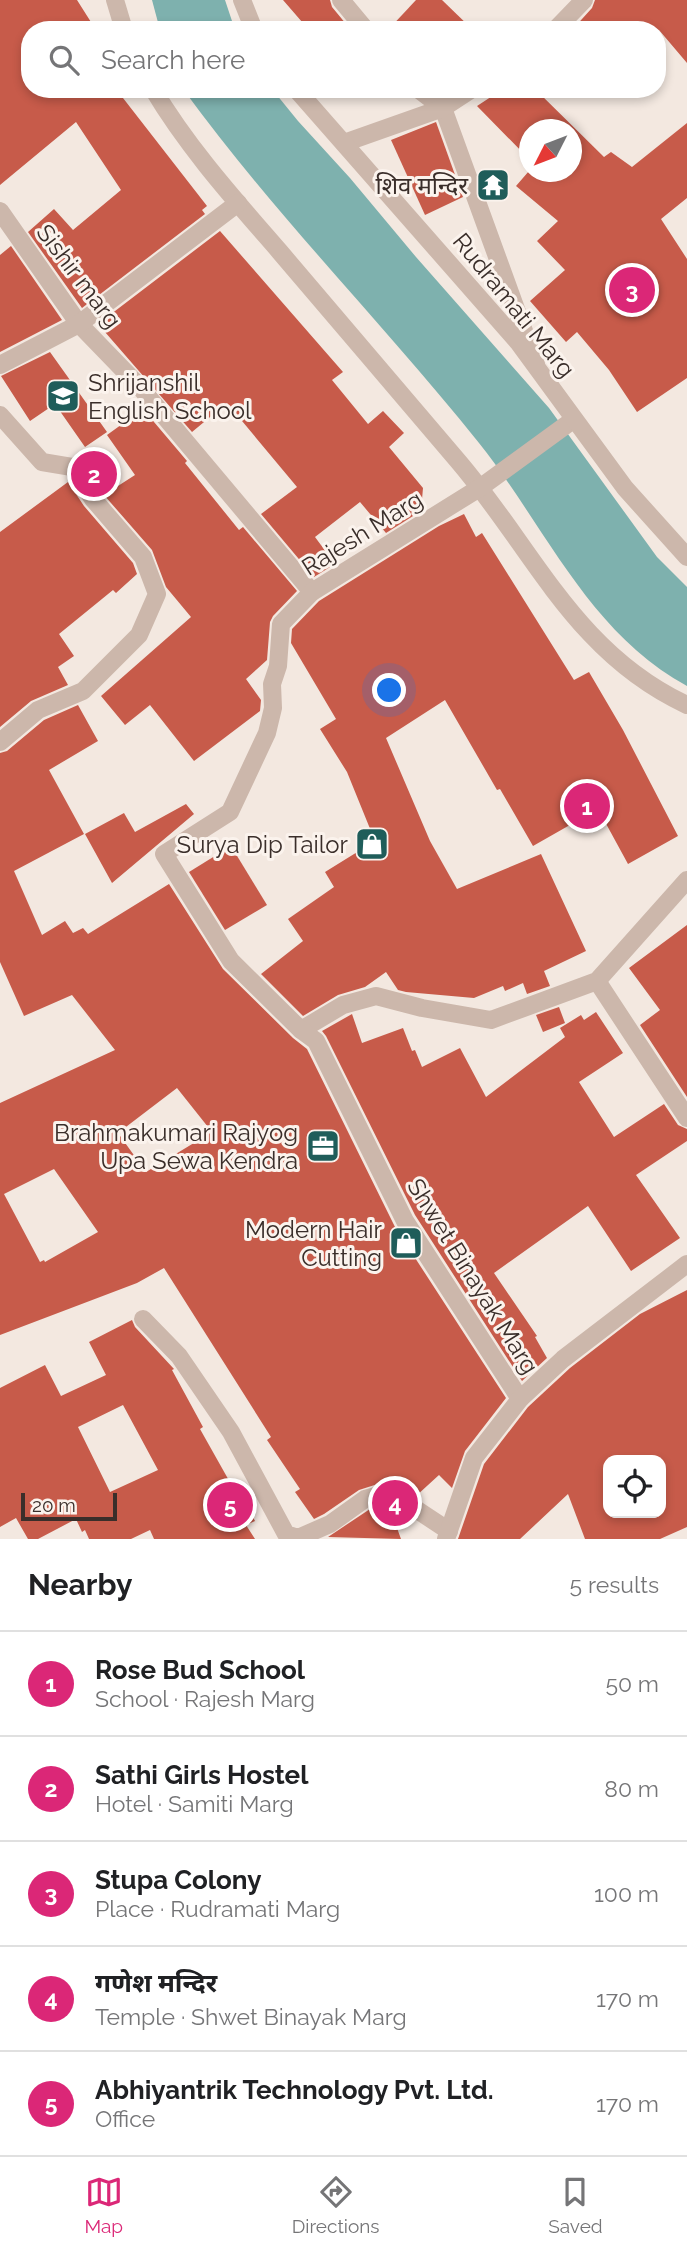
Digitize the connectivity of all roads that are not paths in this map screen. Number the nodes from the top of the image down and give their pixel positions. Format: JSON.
{"nodes":[{"id":1,"x":116,"y":0,"type":"edge"},
{"id":2,"x":242,"y":0,"type":"edge"},
{"id":3,"x":341,"y":0,"type":"edge"},
{"id":4,"x":584,"y":0,"type":"edge"},
{"id":5,"x":122,"y":21,"type":"edge"},
{"id":6,"x":250,"y":21,"type":"edge"},
{"id":7,"x":358,"y":21,"type":"edge"},
{"id":8,"x":564,"y":21,"type":"edge"},
{"id":9,"x":158,"y":98,"type":"edge"},
{"id":10,"x":304,"y":98,"type":"edge"},
{"id":11,"x":430,"y":98,"type":"edge"},
{"id":12,"x":458,"y":98,"type":"edge"},
{"id":13,"x":443,"y":108,"type":"junction"},
{"id":14,"x":344,"y":143,"type":"junction"},
{"id":15,"x":242,"y":207,"type":"junction"},
{"id":16,"x":0,"y":211,"type":"edge"},
{"id":17,"x":79,"y":324,"type":"junction"},
{"id":18,"x":0,"y":365,"type":"edge"},
{"id":19,"x":538,"y":370,"type":"junction"},
{"id":20,"x":0,"y":415,"type":"edge"},
{"id":21,"x":567,"y":424,"type":"junction"},
{"id":22,"x":488,"y":482,"type":"junction"},
{"id":23,"x":687,"y":557,"type":"edge"},
{"id":24,"x":312,"y":592,"type":"junction"},
{"id":25,"x":687,"y":705,"type":"edge"},
{"id":26,"x":0,"y":742,"type":"edge"},
{"id":27,"x":687,"y":880,"type":"edge"},
{"id":28,"x":597,"y":981,"type":"junction"},
{"id":29,"x":301,"y":1030,"type":"junction"},
{"id":30,"x":687,"y":1118,"type":"edge"},
{"id":31,"x":687,"y":1264,"type":"edge"},
{"id":32,"x":143,"y":1318,"type":"dead end"},
{"id":33,"x":520,"y":1399,"type":"junction"},
{"id":34,"x":448,"y":1535,"type":"edge"}],
"edges":[{"from":1,"to":5,"type":"street"},
{"from":2,"to":6,"type":"street"},
{"from":3,"to":7,"type":"street"},
{"from":4,"to":8,"type":"street"},
{"from":9,"to":15,"type":"street"},
{"from":10,"to":14,"type":"street","name":"Rudramati Marg"},
{"from":11,"to":13,"type":"street"},
{"from":12,"to":13,"type":"street"},
{"from":13,"to":14,"type":"street"},
{"from":13,"to":19,"type":"street"},
{"from":14,"to":19,"type":"street","name":"Rudramati Marg"},
{"from":15,"to":17,"type":"street"},
{"from":15,"to":22,"type":"street"},
{"from":16,"to":17,"type":"street","name":"Sishir marg"},
{"from":17,"to":18,"type":"street"},
{"from":17,"to":24,"type":"street","name":"Sishir marg"},
{"from":19,"to":21,"type":"street","name":"Rudramati Marg"},
{"from":20,"to":26,"type":"street"},
{"from":21,"to":22,"type":"street","name":"Rajesh Marg"},
{"from":21,"to":23,"type":"street","name":"Rudramati Marg"},
{"from":22,"to":24,"type":"street","name":"Rajesh Marg"},
{"from":22,"to":25,"type":"street"},
{"from":24,"to":29,"type":"street","name":"Rajesh Marg"},
{"from":27,"to":28,"type":"street"},
{"from":28,"to":29,"type":"street"},
{"from":28,"to":30,"type":"street"},
{"from":29,"to":33,"type":"street","name":"Shwet Binayak Marg"},
{"from":31,"to":33,"type":"street","name":"Shwet Binayak Marg"},
{"from":32,"to":34,"type":"street"},
{"from":33,"to":34,"type":"street"}]}
